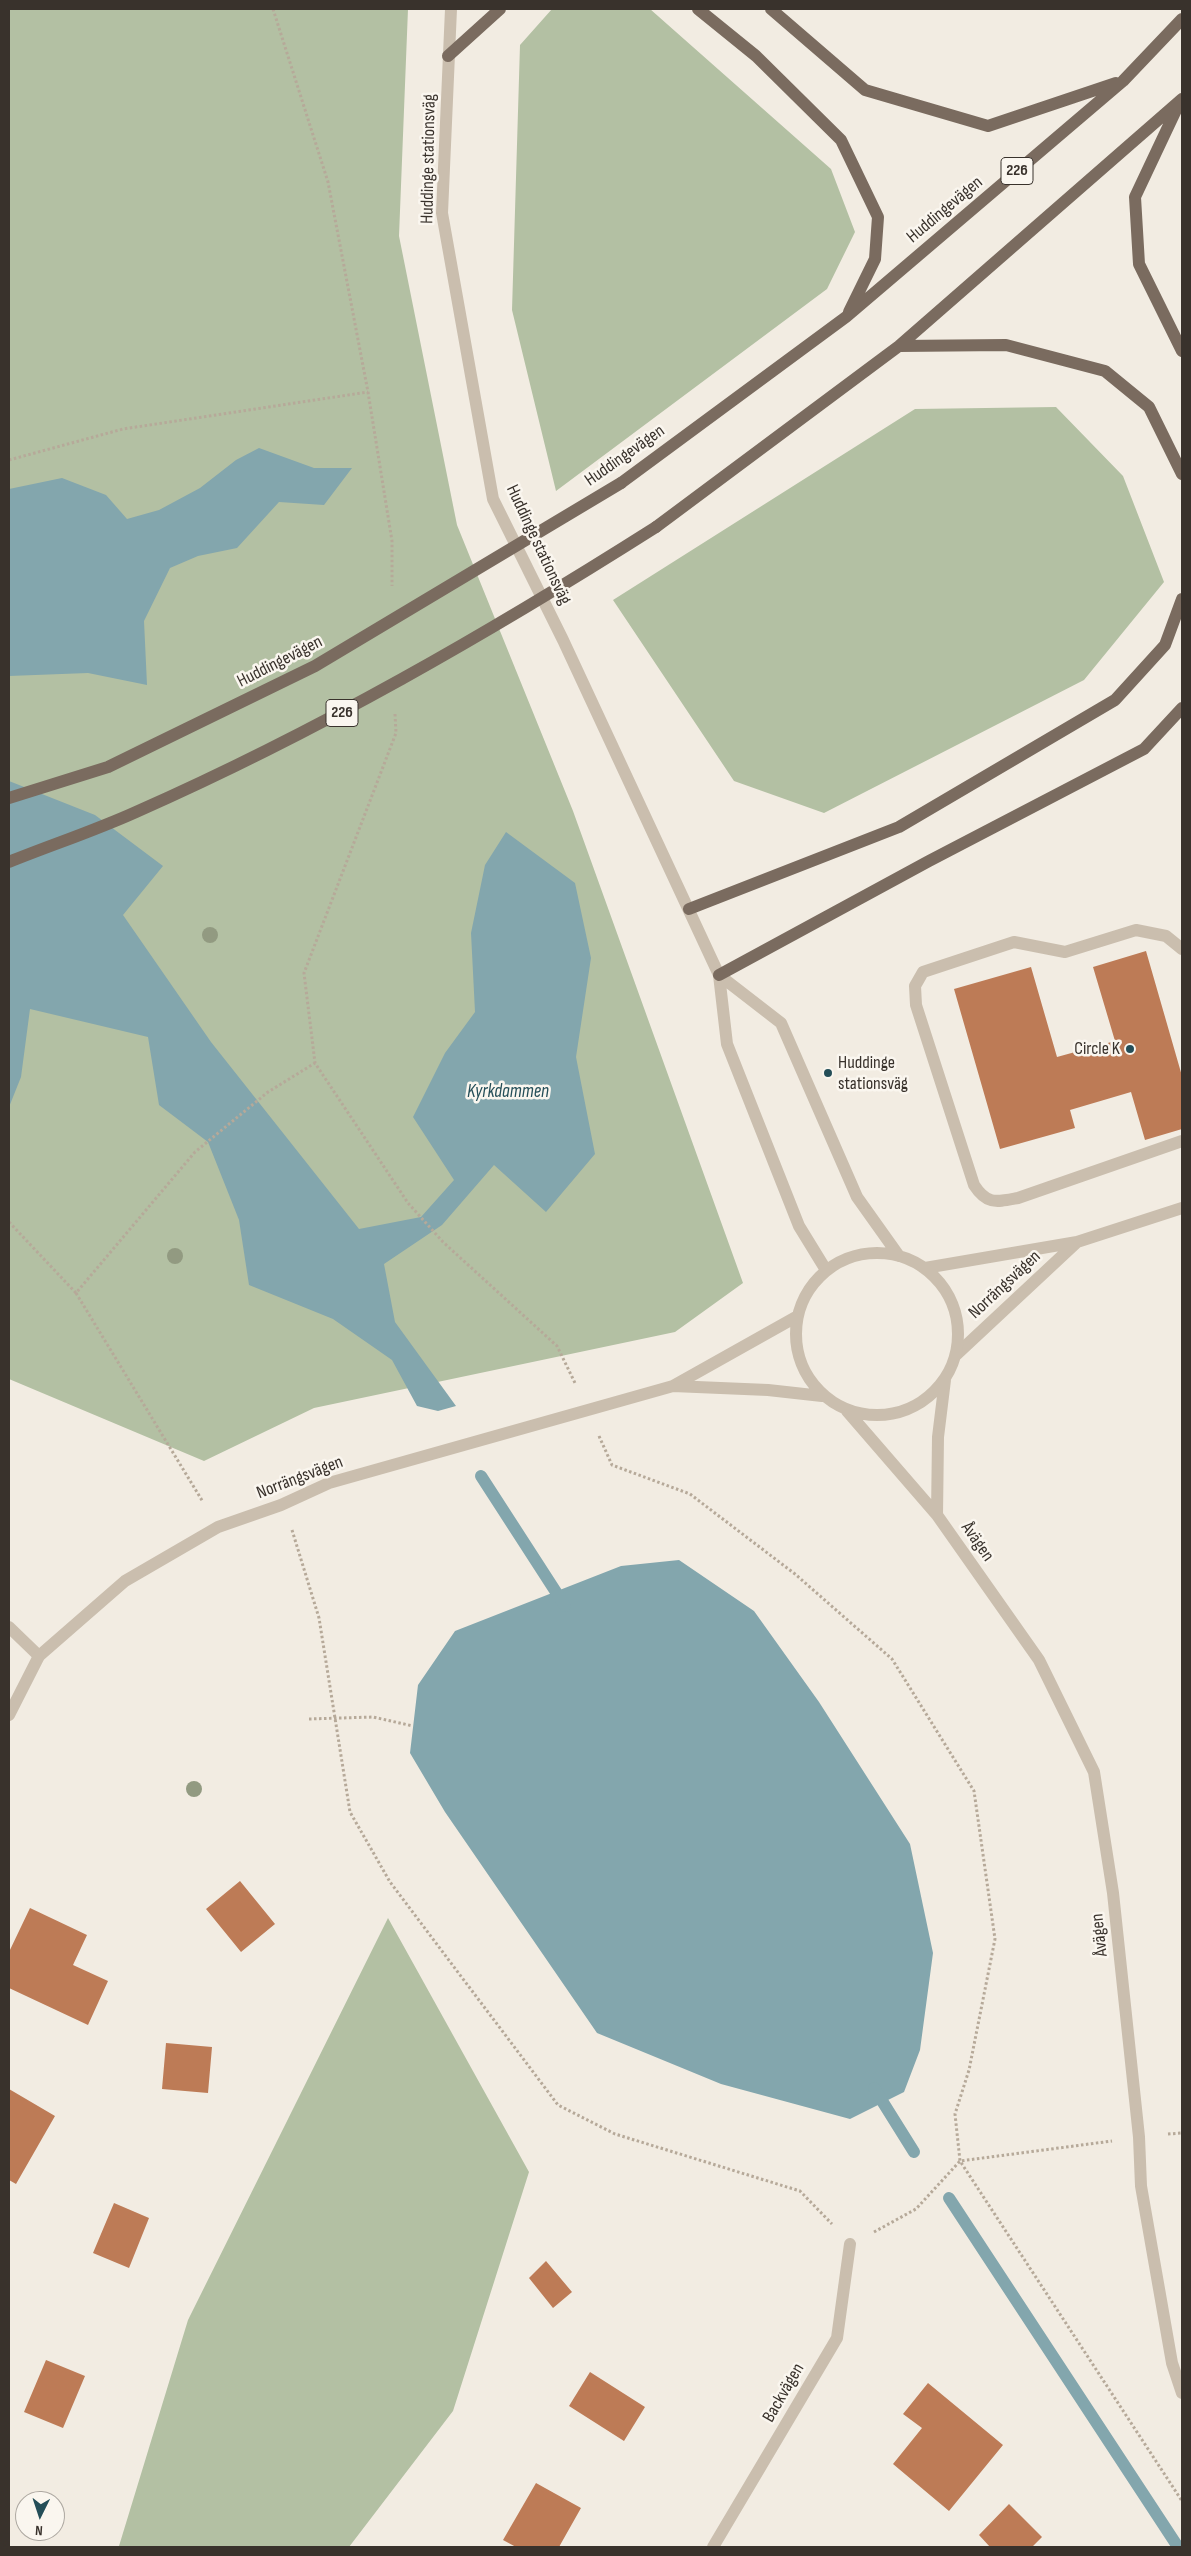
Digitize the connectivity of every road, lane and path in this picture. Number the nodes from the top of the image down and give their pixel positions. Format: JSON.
{"nodes":[{"id":1,"x":451,"y":9,"type":"edge"},
{"id":2,"x":500,"y":9,"type":"edge"},
{"id":3,"x":698,"y":9,"type":"edge"},
{"id":4,"x":771,"y":9,"type":"edge"},
{"id":5,"x":1182,"y":19,"type":"edge"},
{"id":6,"x":448,"y":56,"type":"junction"},
{"id":7,"x":1123,"y":81,"type":"junction"},
{"id":8,"x":1181,"y":100,"type":"edge"},
{"id":9,"x":846,"y":317,"type":"junction"},
{"id":10,"x":899,"y":346,"type":"junction"},
{"id":11,"x":1182,"y":350,"type":"edge"},
{"id":12,"x":368,"y":392,"type":"dead end"},
{"id":13,"x":9,"y":460,"type":"edge"},
{"id":14,"x":1182,"y":474,"type":"edge"},
{"id":15,"x":1182,"y":599,"type":"edge"},
{"id":16,"x":1182,"y":708,"type":"edge"},
{"id":17,"x":9,"y":798,"type":"edge"},
{"id":18,"x":9,"y":862,"type":"edge"},
{"id":19,"x":689,"y":909,"type":"junction"},
{"id":20,"x":1182,"y":949,"type":"edge"},
{"id":21,"x":719,"y":975,"type":"junction"},
{"id":22,"x":315,"y":1063,"type":"dead end"},
{"id":23,"x":1182,"y":1141,"type":"edge"},
{"id":24,"x":408,"y":1203,"type":"dead end"},
{"id":25,"x":1182,"y":1208,"type":"edge"},
{"id":26,"x":9,"y":1222,"type":"edge"},
{"id":27,"x":1078,"y":1242,"type":"junction"},
{"id":28,"x":899,"y":1256,"type":"junction"},
{"id":29,"x":925,"y":1268,"type":"junction"},
{"id":30,"x":826,"y":1270,"type":"junction"},
{"id":31,"x":76,"y":1293,"type":"junction"},
{"id":32,"x":796,"y":1318,"type":"junction"},
{"id":33,"x":957,"y":1354,"type":"junction"},
{"id":34,"x":945,"y":1380,"type":"junction"},
{"id":35,"x":672,"y":1386,"type":"junction"},
{"id":36,"x":822,"y":1396,"type":"junction"},
{"id":37,"x":587,"y":1409,"type":"junction"},
{"id":38,"x":847,"y":1411,"type":"junction"},
{"id":39,"x":281,"y":1504,"type":"junction"},
{"id":40,"x":937,"y":1515,"type":"junction"},
{"id":41,"x":218,"y":1527,"type":"junction"},
{"id":42,"x":9,"y":1627,"type":"edge"},
{"id":43,"x":39,"y":1656,"type":"junction"},
{"id":44,"x":9,"y":1715,"type":"edge"},
{"id":45,"x":336,"y":1718,"type":"junction"},
{"id":46,"x":309,"y":1719,"type":"dead end"},
{"id":47,"x":414,"y":1726,"type":"dead end"},
{"id":48,"x":1182,"y":2133,"type":"edge"},
{"id":49,"x":1139,"y":2137,"type":"junction"},
{"id":50,"x":960,"y":2161,"type":"junction"},
{"id":51,"x":850,"y":2244,"type":"junction"},
{"id":52,"x":1182,"y":2393,"type":"edge"},
{"id":53,"x":1182,"y":2501,"type":"edge"},
{"id":54,"x":713,"y":2547,"type":"edge"}],
"edges":[{"from":1,"to":6,"type":"street","name":"Huddinge stationsväg"},
{"from":2,"to":6,"type":"main road"},
{"from":3,"to":9,"type":"main road"},
{"from":4,"to":7,"type":"main road"},
{"from":5,"to":7,"type":"main road","name":"Huddingevägen","number":"226"},
{"from":6,"to":19,"type":"street","name":"Huddinge stationsväg"},
{"from":7,"to":9,"type":"main road","name":"Huddingevägen","number":"226"},
{"from":8,"to":10,"type":"main road","number":"226"},
{"from":8,"to":11,"type":"main road"},
{"from":9,"to":17,"type":"main road","name":"Huddingevägen","number":"226","bridge":true},
{"from":10,"to":14,"type":"main road"},
{"from":10,"to":18,"type":"main road","number":"226","bridge":true},
{"from":12,"to":13,"type":"path"},
{"from":15,"to":19,"type":"main road"},
{"from":16,"to":21,"type":"main road"},
{"from":19,"to":21,"type":"street","name":"Huddinge stationsväg"},
{"from":20,"to":23,"type":"street"},
{"from":21,"to":28,"type":"street","name":"Huddinge stationsväg"},
{"from":21,"to":30,"type":"street","name":"Huddinge stationsväg"},
{"from":22,"to":31,"type":"path"},
{"from":24,"to":37,"type":"path"},
{"from":25,"to":27,"type":"street","name":"Norrängsvägen"},
{"from":26,"to":31,"type":"path"},
{"from":27,"to":29,"type":"street","name":"Norrängsvägen"},
{"from":27,"to":33,"type":"street","name":"Norrängsvägen"},
{"from":28,"to":29,"type":"street"},
{"from":28,"to":30,"type":"street"},
{"from":29,"to":33,"type":"street"},
{"from":30,"to":32,"type":"street"},
{"from":31,"to":41,"type":"path"},
{"from":32,"to":35,"type":"street","name":"Norrängsvägen"},
{"from":32,"to":36,"type":"street"},
{"from":33,"to":34,"type":"street"},
{"from":34,"to":38,"type":"street"},
{"from":34,"to":40,"type":"street","name":"Åvägen"},
{"from":35,"to":36,"type":"street","name":"Norrängsvägen"},
{"from":35,"to":37,"type":"street","name":"Norrängsvägen"},
{"from":36,"to":38,"type":"street"},
{"from":37,"to":39,"type":"street","name":"Norrängsvägen"},
{"from":37,"to":50,"type":"path"},
{"from":38,"to":40,"type":"street","name":"Åvägen"},
{"from":39,"to":41,"type":"street","name":"Norrängsvägen"},
{"from":39,"to":45,"type":"path"},
{"from":40,"to":49,"type":"street","name":"Åvägen"},
{"from":41,"to":43,"type":"street","name":"Norrängsvägen"},
{"from":42,"to":43,"type":"street"},
{"from":43,"to":44,"type":"street","name":"Norrängsvägen"},
{"from":45,"to":46,"type":"path"},
{"from":45,"to":47,"type":"path"},
{"from":45,"to":51,"type":"path"},
{"from":48,"to":49,"type":"path"},
{"from":49,"to":50,"type":"path"},
{"from":49,"to":52,"type":"street","name":"Åvägen"},
{"from":50,"to":51,"type":"path"},
{"from":50,"to":53,"type":"path"},
{"from":51,"to":54,"type":"street","name":"Backvägen"}]}
